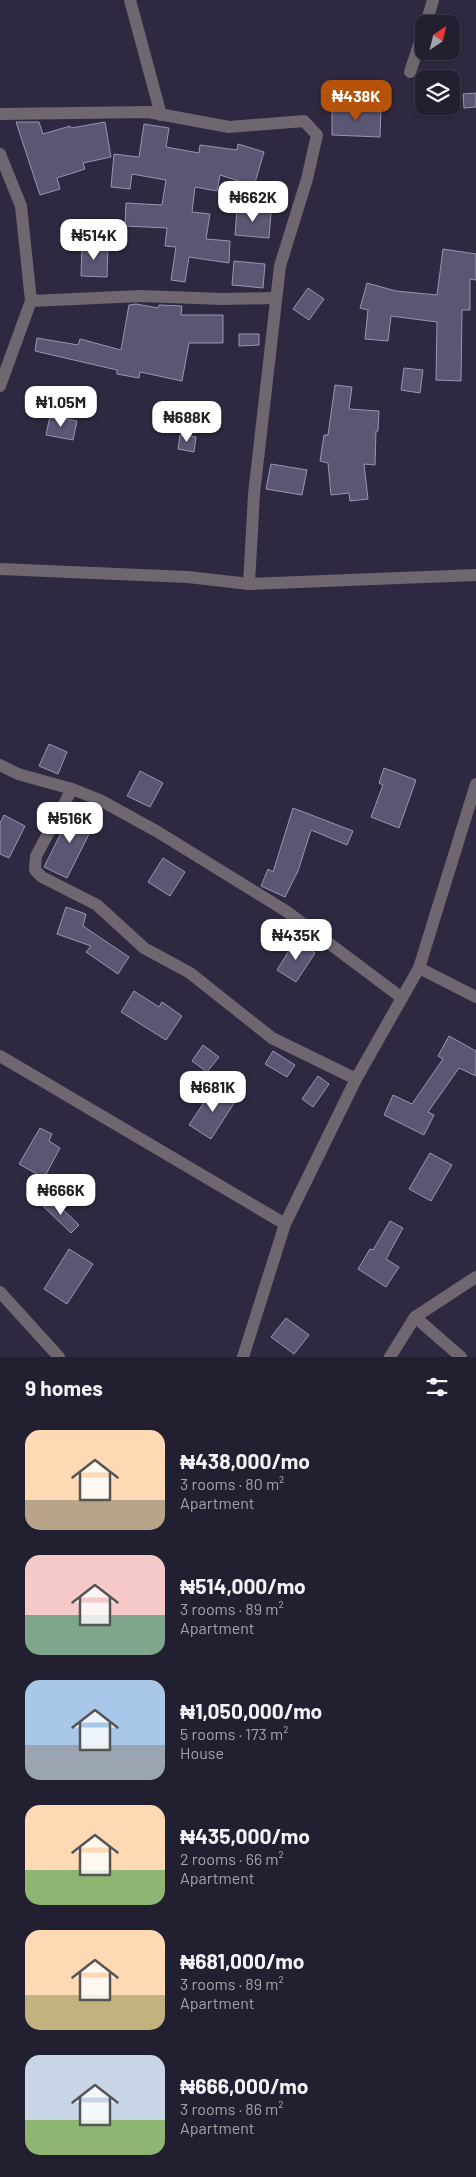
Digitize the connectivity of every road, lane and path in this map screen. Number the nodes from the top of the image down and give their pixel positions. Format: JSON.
{"nodes":[{"id":1,"x":130,"y":0,"type":"edge"},
{"id":2,"x":433,"y":0,"type":"edge"},
{"id":3,"x":429,"y":15,"type":"edge"},
{"id":4,"x":415,"y":57,"type":"edge"},
{"id":5,"x":410,"y":72,"type":"dead end"},
{"id":6,"x":0,"y":114,"type":"edge"},
{"id":7,"x":161,"y":115,"type":"junction"},
{"id":8,"x":0,"y":154,"type":"edge"},
{"id":9,"x":275,"y":298,"type":"junction"},
{"id":10,"x":31,"y":301,"type":"junction"},
{"id":11,"x":0,"y":386,"type":"edge"},
{"id":12,"x":0,"y":569,"type":"edge"},
{"id":13,"x":476,"y":575,"type":"edge"},
{"id":14,"x":249,"y":584,"type":"junction"},
{"id":15,"x":0,"y":765,"type":"edge"},
{"id":16,"x":476,"y":784,"type":"edge"},
{"id":17,"x":72,"y":790,"type":"junction"},
{"id":18,"x":419,"y":968,"type":"junction"},
{"id":19,"x":476,"y":997,"type":"edge"},
{"id":20,"x":402,"y":998,"type":"junction"},
{"id":21,"x":0,"y":1056,"type":"edge"},
{"id":22,"x":356,"y":1079,"type":"junction"},
{"id":23,"x":285,"y":1224,"type":"junction"},
{"id":24,"x":476,"y":1277,"type":"edge"},
{"id":25,"x":0,"y":1292,"type":"edge"},
{"id":26,"x":415,"y":1317,"type":"junction"},
{"id":27,"x":59,"y":1357,"type":"edge"},
{"id":28,"x":243,"y":1357,"type":"edge"},
{"id":29,"x":390,"y":1357,"type":"edge"},
{"id":30,"x":461,"y":1357,"type":"edge"}],
"edges":[{"from":1,"to":7,"type":"street"},
{"from":2,"to":3,"type":"street"},
{"from":4,"to":5,"type":"street"},
{"from":6,"to":7,"type":"street"},
{"from":7,"to":9,"type":"street"},
{"from":8,"to":10,"type":"street"},
{"from":9,"to":10,"type":"street"},
{"from":9,"to":14,"type":"street"},
{"from":10,"to":11,"type":"street"},
{"from":12,"to":14,"type":"street"},
{"from":13,"to":14,"type":"street"},
{"from":15,"to":17,"type":"street"},
{"from":16,"to":18,"type":"street"},
{"from":17,"to":20,"type":"street"},
{"from":17,"to":22,"type":"street"},
{"from":18,"to":19,"type":"street"},
{"from":18,"to":20,"type":"street"},
{"from":20,"to":22,"type":"street"},
{"from":21,"to":23,"type":"street"},
{"from":22,"to":23,"type":"street"},
{"from":23,"to":28,"type":"street"},
{"from":24,"to":26,"type":"street"},
{"from":25,"to":27,"type":"street"},
{"from":26,"to":29,"type":"street"},
{"from":26,"to":30,"type":"street"}]}
